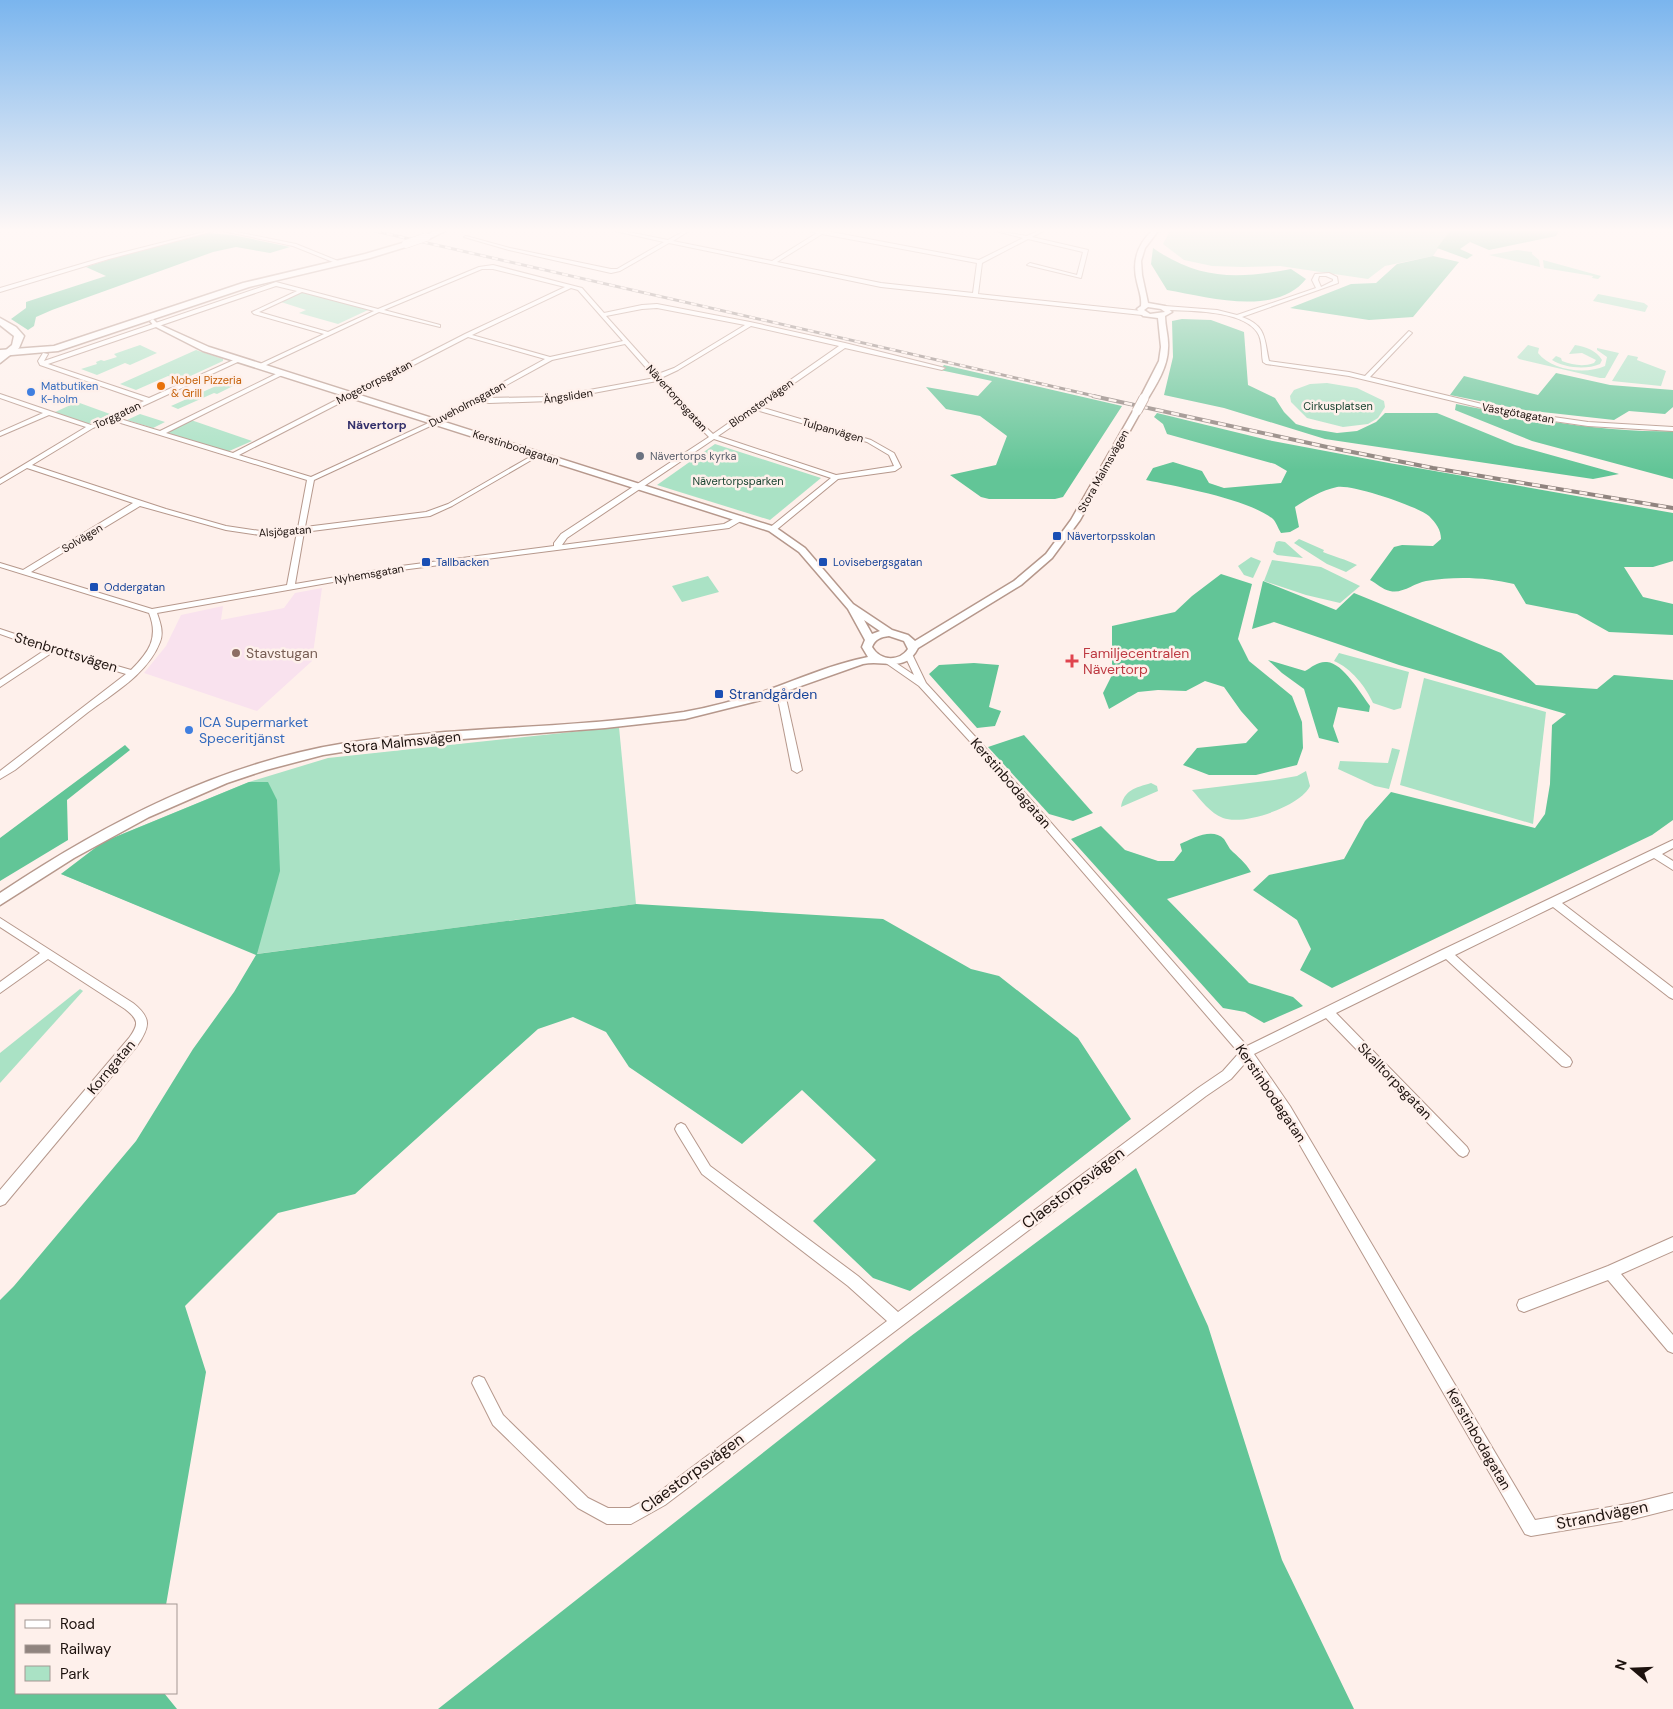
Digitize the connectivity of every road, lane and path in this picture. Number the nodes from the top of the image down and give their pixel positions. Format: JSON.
{"nodes":[{"id":1,"x":180,"y":311,"type":"edge"},
{"id":2,"x":185,"y":311,"type":"edge"},
{"id":3,"x":258,"y":311,"type":"edge"},
{"id":4,"x":378,"y":311,"type":"edge"},
{"id":5,"x":383,"y":311,"type":"edge"},
{"id":6,"x":518,"y":311,"type":"edge"},
{"id":7,"x":600,"y":311,"type":"edge"},
{"id":8,"x":621,"y":311,"type":"edge"},
{"id":9,"x":682,"y":311,"type":"edge"},
{"id":10,"x":1145,"y":311,"type":"edge"},
{"id":11,"x":1158,"y":311,"type":"edge"},
{"id":12,"x":1158,"y":311,"type":"edge"},
{"id":13,"x":1163,"y":311,"type":"junction"},
{"id":14,"x":1255,"y":311,"type":"edge"},
{"id":15,"x":603,"y":314,"type":"junction"},
{"id":16,"x":1236,"y":317,"type":"junction"},
{"id":17,"x":153,"y":321,"type":"junction"},
{"id":18,"x":3,"y":324,"type":"edge"},
{"id":19,"x":750,"y":324,"type":"junction"},
{"id":20,"x":438,"y":326,"type":"dead end"},
{"id":21,"x":1162,"y":328,"type":"junction"},
{"id":22,"x":1410,"y":333,"type":"dead end"},
{"id":23,"x":329,"y":334,"type":"junction"},
{"id":24,"x":467,"y":335,"type":"junction"},
{"id":25,"x":627,"y":342,"type":"junction"},
{"id":26,"x":845,"y":345,"type":"junction"},
{"id":27,"x":3,"y":354,"type":"edge"},
{"id":28,"x":45,"y":356,"type":"junction"},
{"id":29,"x":550,"y":359,"type":"junction"},
{"id":30,"x":240,"y":360,"type":"junction"},
{"id":31,"x":262,"y":366,"type":"junction"},
{"id":32,"x":942,"y":368,"type":"dead end"},
{"id":33,"x":282,"y":373,"type":"junction"},
{"id":34,"x":658,"y":378,"type":"junction"},
{"id":35,"x":1366,"y":378,"type":"junction"},
{"id":36,"x":352,"y":394,"type":"junction"},
{"id":37,"x":0,"y":396,"type":"edge"},
{"id":38,"x":476,"y":399,"type":"junction"},
{"id":39,"x":148,"y":400,"type":"junction"},
{"id":40,"x":754,"y":407,"type":"junction"},
{"id":41,"x":48,"y":413,"type":"junction"},
{"id":42,"x":111,"y":418,"type":"junction"},
{"id":43,"x":437,"y":421,"type":"junction"},
{"id":44,"x":91,"y":427,"type":"junction"},
{"id":45,"x":1673,"y":428,"type":"edge"},
{"id":46,"x":160,"y":433,"type":"junction"},
{"id":47,"x":0,"y":434,"type":"edge"},
{"id":48,"x":713,"y":437,"type":"junction"},
{"id":49,"x":537,"y":455,"type":"junction"},
{"id":50,"x":232,"y":456,"type":"junction"},
{"id":51,"x":27,"y":466,"type":"junction"},
{"id":52,"x":836,"y":477,"type":"junction"},
{"id":53,"x":311,"y":479,"type":"junction"},
{"id":54,"x":0,"y":482,"type":"edge"},
{"id":55,"x":639,"y":485,"type":"junction"},
{"id":56,"x":139,"y":503,"type":"junction"},
{"id":57,"x":742,"y":518,"type":"junction"},
{"id":58,"x":772,"y":529,"type":"junction"},
{"id":59,"x":300,"y":530,"type":"junction"},
{"id":60,"x":558,"y":548,"type":"junction"},
{"id":61,"x":0,"y":565,"type":"edge"},
{"id":62,"x":25,"y":572,"type":"junction"},
{"id":63,"x":290,"y":588,"type":"junction"},
{"id":64,"x":850,"y":606,"type":"junction"},
{"id":65,"x":152,"y":611,"type":"junction"},
{"id":66,"x":952,"y":621,"type":"junction"},
{"id":67,"x":0,"y":631,"type":"edge"},
{"id":68,"x":889,"y":633,"type":"junction"},
{"id":69,"x":901,"y":635,"type":"junction"},
{"id":70,"x":868,"y":642,"type":"junction"},
{"id":71,"x":52,"y":649,"type":"junction"},
{"id":72,"x":911,"y":652,"type":"junction"},
{"id":73,"x":876,"y":658,"type":"junction"},
{"id":74,"x":887,"y":661,"type":"junction"},
{"id":75,"x":830,"y":669,"type":"junction"},
{"id":76,"x":132,"y":673,"type":"junction"},
{"id":77,"x":0,"y":684,"type":"edge"},
{"id":78,"x":922,"y":684,"type":"junction"},
{"id":79,"x":780,"y":689,"type":"junction"},
{"id":80,"x":797,"y":770,"type":"dead end"},
{"id":81,"x":0,"y":776,"type":"edge"},
{"id":82,"x":1673,"y":844,"type":"edge"},
{"id":83,"x":1654,"y":853,"type":"junction"},
{"id":84,"x":1673,"y":866,"type":"edge"},
{"id":85,"x":0,"y":900,"type":"edge"},
{"id":86,"x":1554,"y":902,"type":"junction"},
{"id":87,"x":0,"y":922,"type":"edge"},
{"id":88,"x":48,"y":953,"type":"junction"},
{"id":89,"x":1446,"y":953,"type":"junction"},
{"id":90,"x":0,"y":988,"type":"edge"},
{"id":91,"x":1673,"y":994,"type":"edge"},
{"id":92,"x":1328,"y":1012,"type":"junction"},
{"id":93,"x":1246,"y":1053,"type":"junction"},
{"id":94,"x":1566,"y":1062,"type":"dead end"},
{"id":95,"x":681,"y":1128,"type":"dead end"},
{"id":96,"x":1463,"y":1151,"type":"dead end"},
{"id":97,"x":0,"y":1200,"type":"edge"},
{"id":98,"x":1673,"y":1244,"type":"edge"},
{"id":99,"x":1610,"y":1272,"type":"junction"},
{"id":100,"x":1524,"y":1305,"type":"dead end"},
{"id":101,"x":898,"y":1320,"type":"junction"},
{"id":102,"x":1673,"y":1346,"type":"edge"},
{"id":103,"x":479,"y":1384,"type":"dead end"},
{"id":104,"x":1673,"y":1501,"type":"edge"},
{"id":105,"x":1531,"y":1528,"type":"joint"}],
"edges":[{"from":1,"to":17,"type":"main road"},
{"from":2,"to":17,"type":"street"},
{"from":3,"to":23,"type":"street"},
{"from":4,"to":23,"type":"street"},
{"from":5,"to":20,"type":"street"},
{"from":6,"to":24,"type":"street","name":"Mogetorpsgatan"},
{"from":7,"to":15,"type":"street","name":"Nävertorpsgatan"},
{"from":8,"to":15,"type":"street"},
{"from":9,"to":19,"type":"street"},
{"from":10,"to":21,"type":"street"},
{"from":11,"to":13,"type":"street"},
{"from":12,"to":13,"type":"street"},
{"from":13,"to":16,"type":"street","name":"Västgötagatan"},
{"from":13,"to":21,"type":"street","name":"Stora Malmsvägen"},
{"from":14,"to":16,"type":"street","name":"Västgötagatan"},
{"from":15,"to":25,"type":"street","name":"Nävertorpsgatan"},
{"from":16,"to":35,"type":"street","name":"Västgötagatan"},
{"from":17,"to":28,"type":"main road"},
{"from":17,"to":30,"type":"street","name":"Kerstinbodagatan"},
{"from":18,"to":27,"type":"main road"},
{"from":19,"to":26,"type":"street"},
{"from":19,"to":34,"type":"street","name":"Ängsliden"},
{"from":21,"to":66,"type":"street","name":"Stora Malmsvägen","bridge":true},
{"from":22,"to":35,"type":"street"},
{"from":23,"to":31,"type":"street"},
{"from":24,"to":29,"type":"street"},
{"from":24,"to":36,"type":"street","name":"Mogetorpsgatan"},
{"from":25,"to":29,"type":"street","name":"Duveholmsgatan"},
{"from":25,"to":34,"type":"street","name":"Nävertorpsgatan"},
{"from":26,"to":32,"type":"street"},
{"from":26,"to":40,"type":"street","name":"Blomstervägen"},
{"from":27,"to":28,"type":"main road"},
{"from":28,"to":39,"type":"street"},
{"from":29,"to":38,"type":"street","name":"Duveholmsgatan"},
{"from":30,"to":31,"type":"street","name":"Kerstinbodagatan"},
{"from":30,"to":39,"type":"street","name":"Torggatan"},
{"from":31,"to":33,"type":"street","name":"Kerstinbodagatan"},
{"from":33,"to":36,"type":"street","name":"Kerstinbodagatan"},
{"from":33,"to":46,"type":"street"},
{"from":34,"to":38,"type":"street","name":"Ängsliden"},
{"from":34,"to":48,"type":"street","name":"Nävertorpsgatan"},
{"from":35,"to":45,"type":"street","name":"Västgötagatan"},
{"from":36,"to":43,"type":"street","name":"Kerstinbodagatan"},
{"from":36,"to":50,"type":"street","name":"Mogetorpsgatan"},
{"from":37,"to":41,"type":"street"},
{"from":38,"to":43,"type":"street","name":"Duveholmsgatan"},
{"from":39,"to":42,"type":"street","name":"Torggatan"},
{"from":40,"to":48,"type":"street","name":"Blomstervägen"},
{"from":40,"to":52,"type":"street","name":"Tulpanvägen"},
{"from":41,"to":44,"type":"street"},
{"from":41,"to":47,"type":"street"},
{"from":42,"to":44,"type":"street","name":"Torggatan"},
{"from":42,"to":46,"type":"street"},
{"from":43,"to":49,"type":"street","name":"Kerstinbodagatan"},
{"from":43,"to":53,"type":"street","name":"Duveholmsgatan"},
{"from":44,"to":51,"type":"street","name":"Torggatan"},
{"from":46,"to":50,"type":"street"},
{"from":48,"to":52,"type":"street","name":"Nävertorpsgatan"},
{"from":48,"to":55,"type":"street","name":"Blomstervägen"},
{"from":49,"to":55,"type":"street","name":"Kerstinbodagatan"},
{"from":49,"to":59,"type":"street","name":"Alsjögatan"},
{"from":50,"to":53,"type":"street"},
{"from":51,"to":54,"type":"street","name":"Torggatan"},
{"from":51,"to":56,"type":"street","name":"Alsjögatan"},
{"from":52,"to":58,"type":"street"},
{"from":53,"to":59,"type":"street"},
{"from":55,"to":57,"type":"street","name":"Kerstinbodagatan"},
{"from":55,"to":60,"type":"street","name":"Blomstervägen"},
{"from":56,"to":59,"type":"street","name":"Alsjögatan"},
{"from":56,"to":62,"type":"street","name":"Solvägen"},
{"from":57,"to":58,"type":"street","name":"Kerstinbodagatan"},
{"from":57,"to":60,"type":"street","name":"Nyhemsgatan"},
{"from":58,"to":64,"type":"street","name":"Kerstinbodagatan"},
{"from":59,"to":63,"type":"street"},
{"from":60,"to":63,"type":"street","name":"Nyhemsgatan"},
{"from":61,"to":62,"type":"street","name":"Nyhemsgatan"},
{"from":62,"to":65,"type":"street","name":"Nyhemsgatan"},
{"from":63,"to":65,"type":"street","name":"Nyhemsgatan"},
{"from":64,"to":68,"type":"street","name":"Kerstinbodagatan"},
{"from":64,"to":70,"type":"street","name":"Kerstinbodagatan"},
{"from":65,"to":76,"type":"street"},
{"from":66,"to":69,"type":"street","name":"Stora Malmsvägen"},
{"from":66,"to":72,"type":"street","name":"Stora Malmsvägen"},
{"from":67,"to":71,"type":"street","name":"Stenbrottsvägen"},
{"from":68,"to":69,"type":"street"},
{"from":68,"to":70,"type":"street"},
{"from":69,"to":72,"type":"street"},
{"from":70,"to":73,"type":"street"},
{"from":70,"to":75,"type":"street","name":"Stora Malmsvägen"},
{"from":71,"to":76,"type":"street","name":"Stenbrottsvägen"},
{"from":71,"to":77,"type":"street"},
{"from":72,"to":74,"type":"street"},
{"from":72,"to":78,"type":"street","name":"Kerstinbodagatan"},
{"from":73,"to":74,"type":"street"},
{"from":73,"to":75,"type":"street","name":"Stora Malmsvägen"},
{"from":74,"to":78,"type":"street","name":"Kerstinbodagatan"},
{"from":75,"to":79,"type":"street","name":"Stora Malmsvägen"},
{"from":76,"to":81,"type":"street"},
{"from":78,"to":93,"type":"street","name":"Kerstinbodagatan"},
{"from":79,"to":80,"type":"street"},
{"from":79,"to":85,"type":"street","name":"Stora Malmsvägen"},
{"from":82,"to":83,"type":"street"},
{"from":83,"to":84,"type":"street"},
{"from":83,"to":86,"type":"street"},
{"from":86,"to":89,"type":"street"},
{"from":86,"to":91,"type":"street"},
{"from":87,"to":88,"type":"street","name":"Korngatan"},
{"from":88,"to":90,"type":"street"},
{"from":88,"to":97,"type":"street","name":"Korngatan"},
{"from":89,"to":92,"type":"street"},
{"from":89,"to":94,"type":"street"},
{"from":92,"to":93,"type":"street"},
{"from":92,"to":96,"type":"street","name":"Skalltorpsgatan"},
{"from":93,"to":101,"type":"street","name":"Claestorpsvägen"},
{"from":93,"to":105,"type":"street","name":"Kerstinbodagatan"},
{"from":95,"to":101,"type":"street"},
{"from":98,"to":99,"type":"street"},
{"from":99,"to":100,"type":"street"},
{"from":99,"to":102,"type":"street"},
{"from":101,"to":103,"type":"street","name":"Claestorpsvägen"},
{"from":104,"to":105,"type":"street","name":"Strandvägen"}]}
